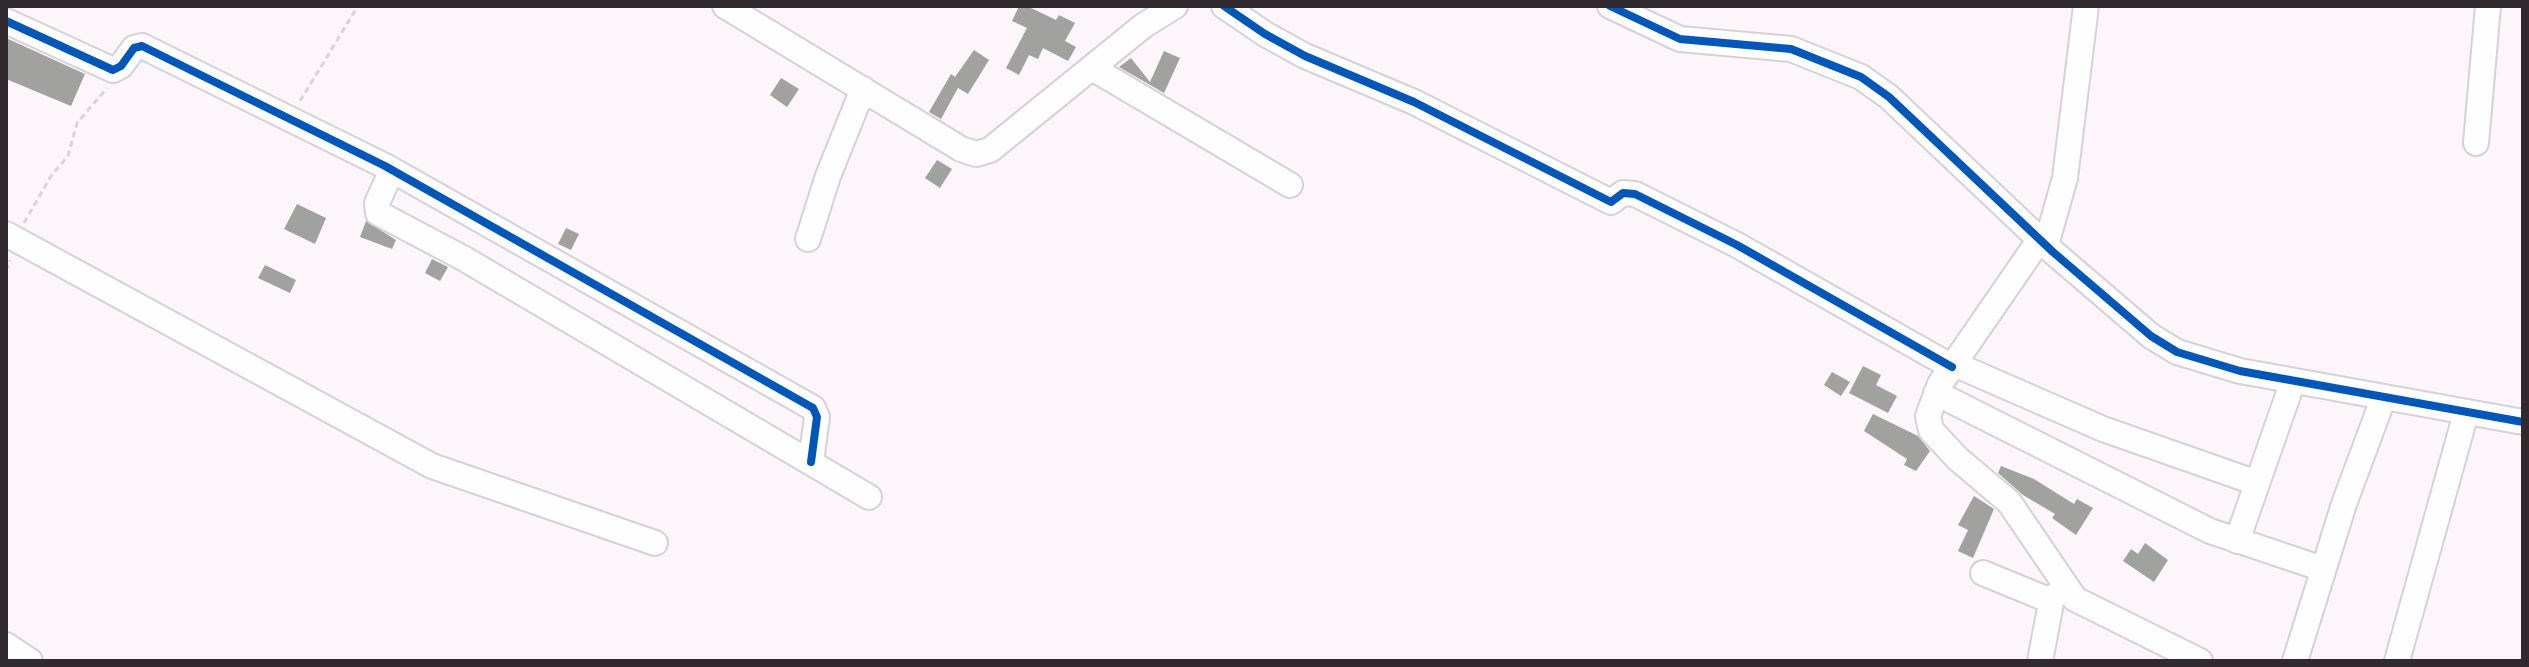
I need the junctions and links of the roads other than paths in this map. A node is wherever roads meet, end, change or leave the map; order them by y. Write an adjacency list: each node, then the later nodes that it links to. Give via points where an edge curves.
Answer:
1 (1175, 6): 8 (street)
2 (1224, 6): 18 (street, via 1305,56 1414,102 1611,202 1623,193 1635,194)
3 (1610, 6): 16 (street, via 1680,39 1791,49 1861,77)
4 (2086, 6): 16 (street, via 2065,178)
5 (2488, 6): 10 (street)
6 (733, 8): 9 (street)
7 (6, 21): 11 (street, via 116,70 142,46)
8 (1092, 68): 9 (street, via 990,150 976,154); 12 (street)
9 (863, 89): 15 (street)
10 (2476, 143)
11 (392, 170): 13 (street); 17 (street, via 377,203 378,213)
12 (1290, 185)
13 (483, 223): 17 (street); 24 (street, via 813,408 817,417)
14 (11, 237): 28 (street, via 432,466)
15 (808, 239)
16 (2043, 242): 18 (street); 19 (street, via 2151,336 2177,352)
17 (463, 258): 24 (street)
18 (1953, 366): 20 (street); 25 (street, via 2103,429)
19 (2293, 381): 21 (street); 25 (street)
20 (1936, 393): 27 (street); 31 (street, via 1928,416 1938,441 2009,502)
21 (2383, 399): 22 (street); 29 (street)
22 (2466, 413): 23 (street); 37 (street)
23 (2523, 422)
24 (811, 462): 26 (street)
25 (2257, 483): 27 (street)
26 (869, 497)
27 (2237, 541): 29 (street)
28 (655, 543)
29 (2323, 569): 36 (street)
30 (1983, 573): 31 (street, via 2015,588)
31 (2059, 593): 34 (street); 35 (street)
32 (6, 645): 33 (street)
33 (30, 661)
34 (2040, 661)
35 (2200, 661)
36 (2295, 661)
37 (2397, 661)

